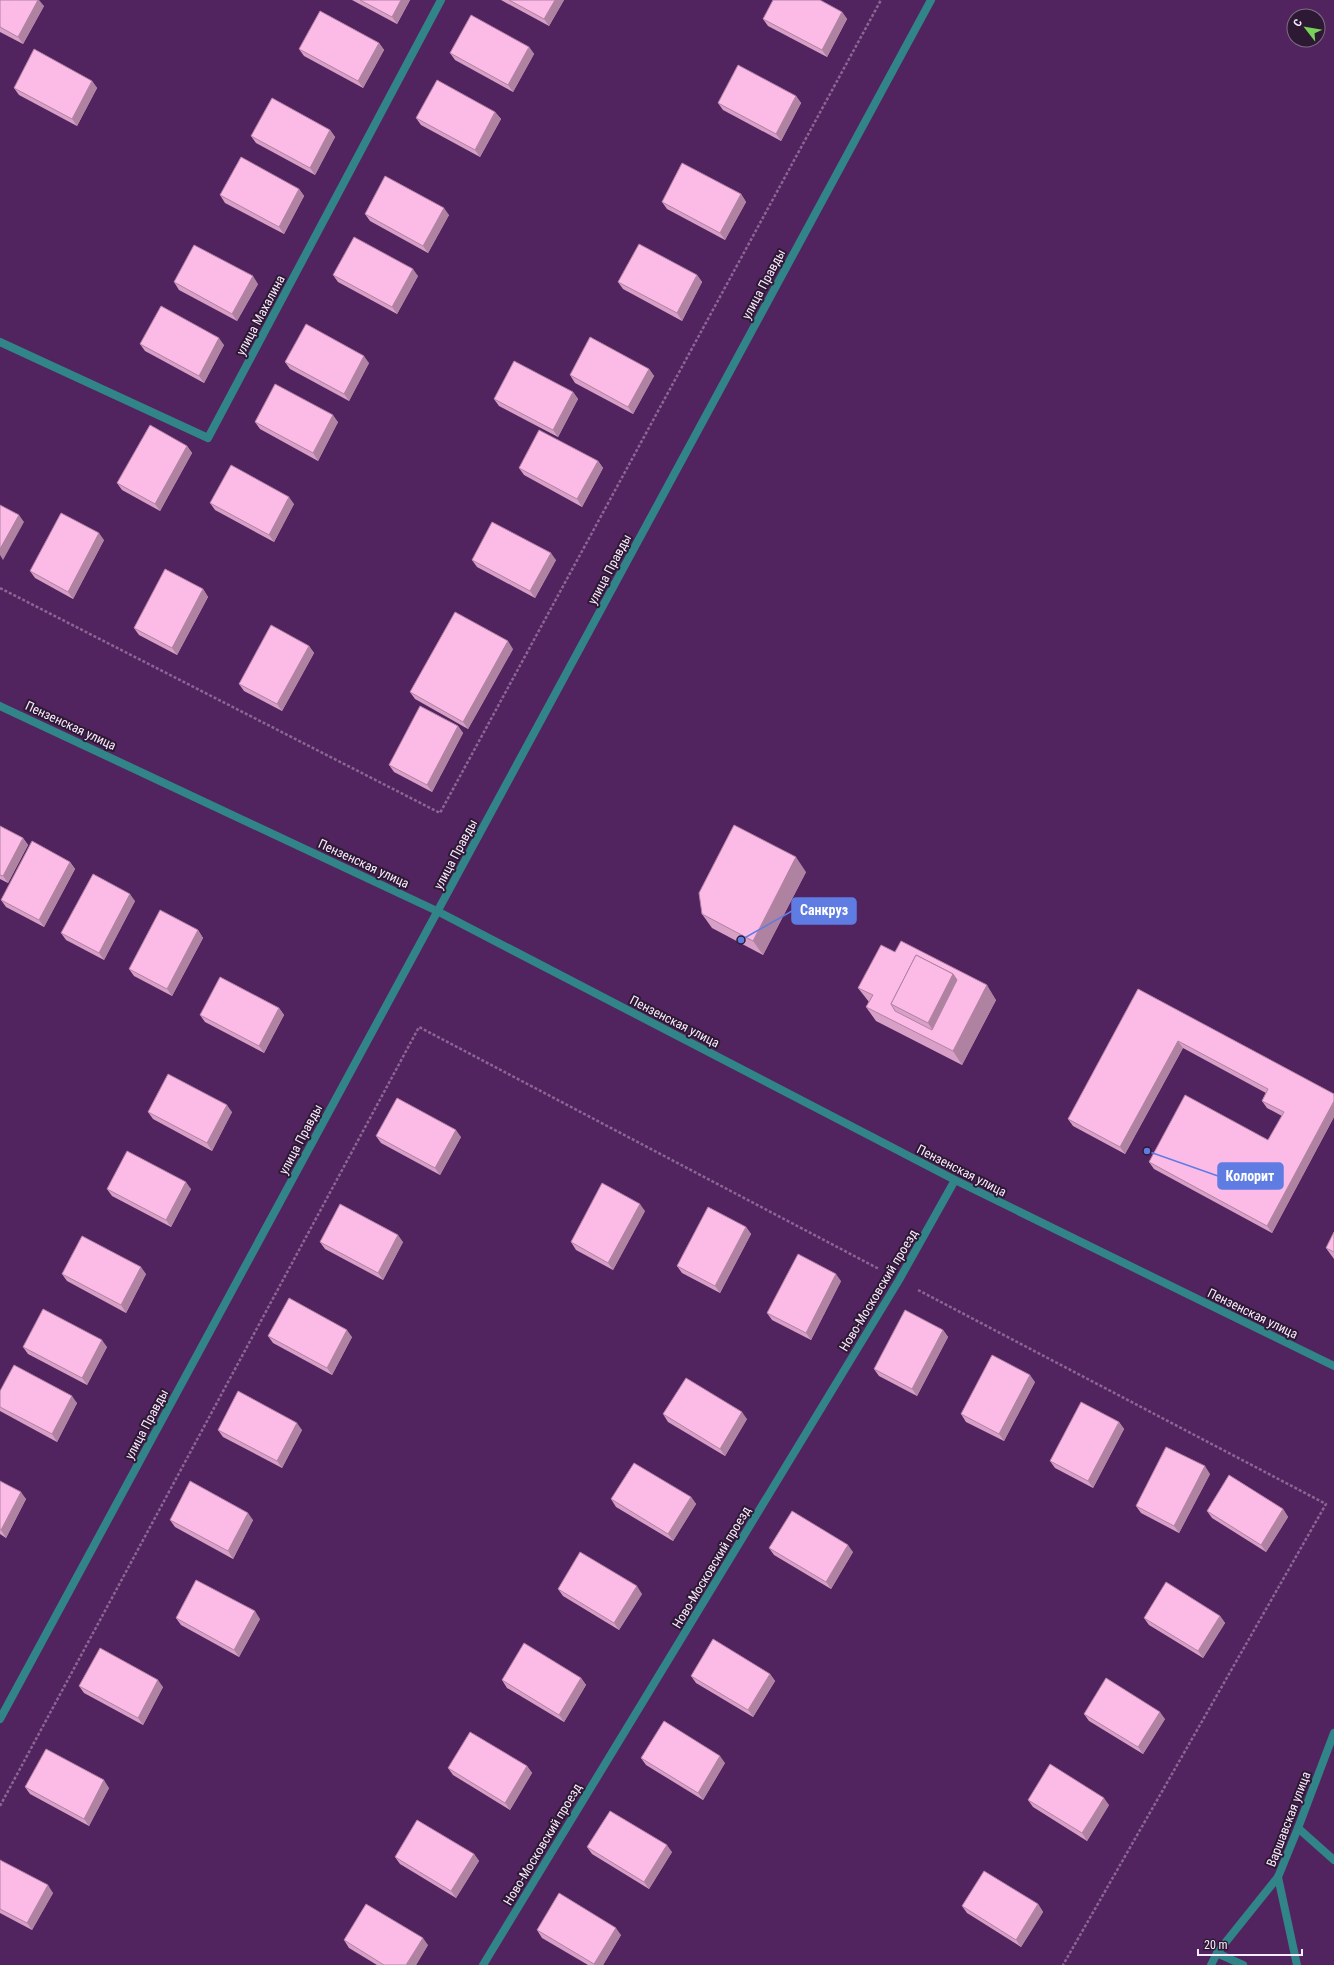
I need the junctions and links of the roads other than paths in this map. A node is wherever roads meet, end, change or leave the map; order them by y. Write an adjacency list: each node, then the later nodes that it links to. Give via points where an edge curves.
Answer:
1 (441, 0): 3 (street, улица Махалина, via 208,438)
2 (931, 0): 5 (street, улица Правды)
3 (0, 342)
4 (0, 706): 5 (street, Пензенская улица)
5 (437, 911): 6 (street, Пензенская улица); 8 (street, улица Правды)
6 (955, 1180): 7 (street, Пензенская улица); 14 (street, Ново-Московский проезд, via 899,1280)
7 (1334, 1366)
8 (0, 1719)
9 (1334, 1733): 10 (street, Варшавская улица)
10 (1298, 1828): 11 (street); 12 (street, Варшавская улица)
11 (1334, 1860)
12 (1278, 1877): 13 (street, Варшавская улица); 17 (street)
13 (1217, 1953): 15 (street, Варшавская улица); 16 (street)
14 (483, 1965)
15 (1211, 1965)
16 (1243, 1965)
17 (1297, 1965)

